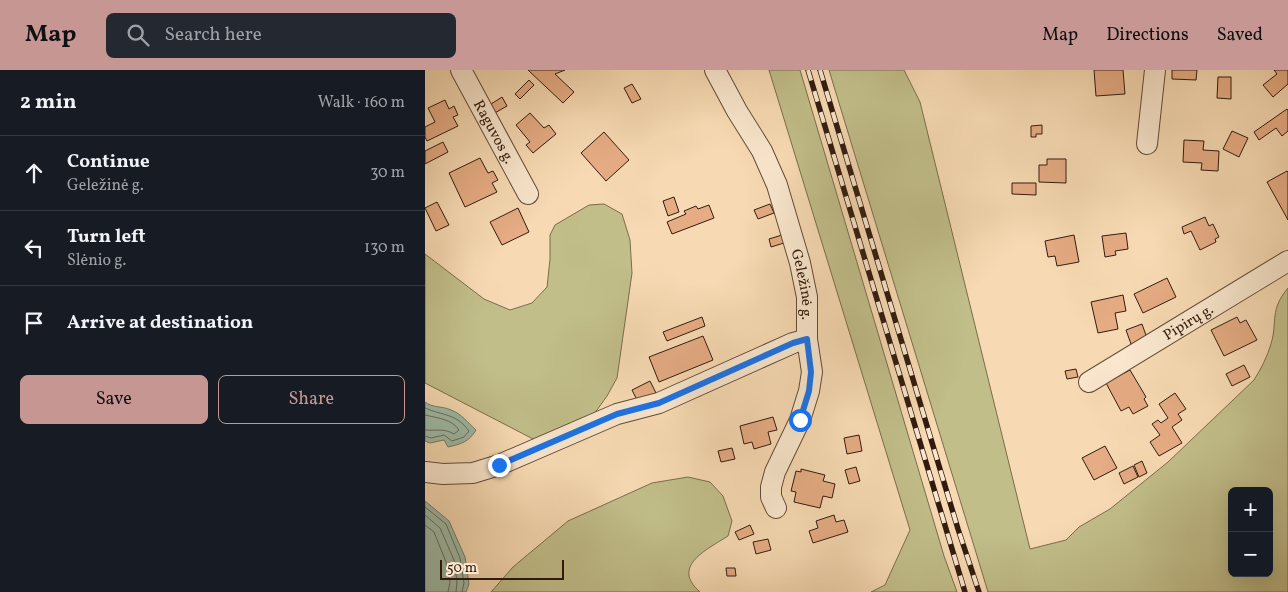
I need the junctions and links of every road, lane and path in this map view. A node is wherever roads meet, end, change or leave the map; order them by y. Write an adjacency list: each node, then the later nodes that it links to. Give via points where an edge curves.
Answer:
1 (461, 70): 5 (street, Raguvos g.)
2 (715, 70): 7 (street, Geležinė g., via 762,151 777,185 807,298)
3 (1155, 70): 4 (street)
4 (1147, 144)
5 (528, 194)
6 (1288, 262): 8 (street, Pipirų g.)
7 (807, 339): 9 (street, via 659,403 617,414 499,465 473,473); 10 (street, Geležinė g., via 811,372 809,391 800,420 775,472 771,497)
8 (1089, 382)
9 (425, 472)
10 (776, 508)

